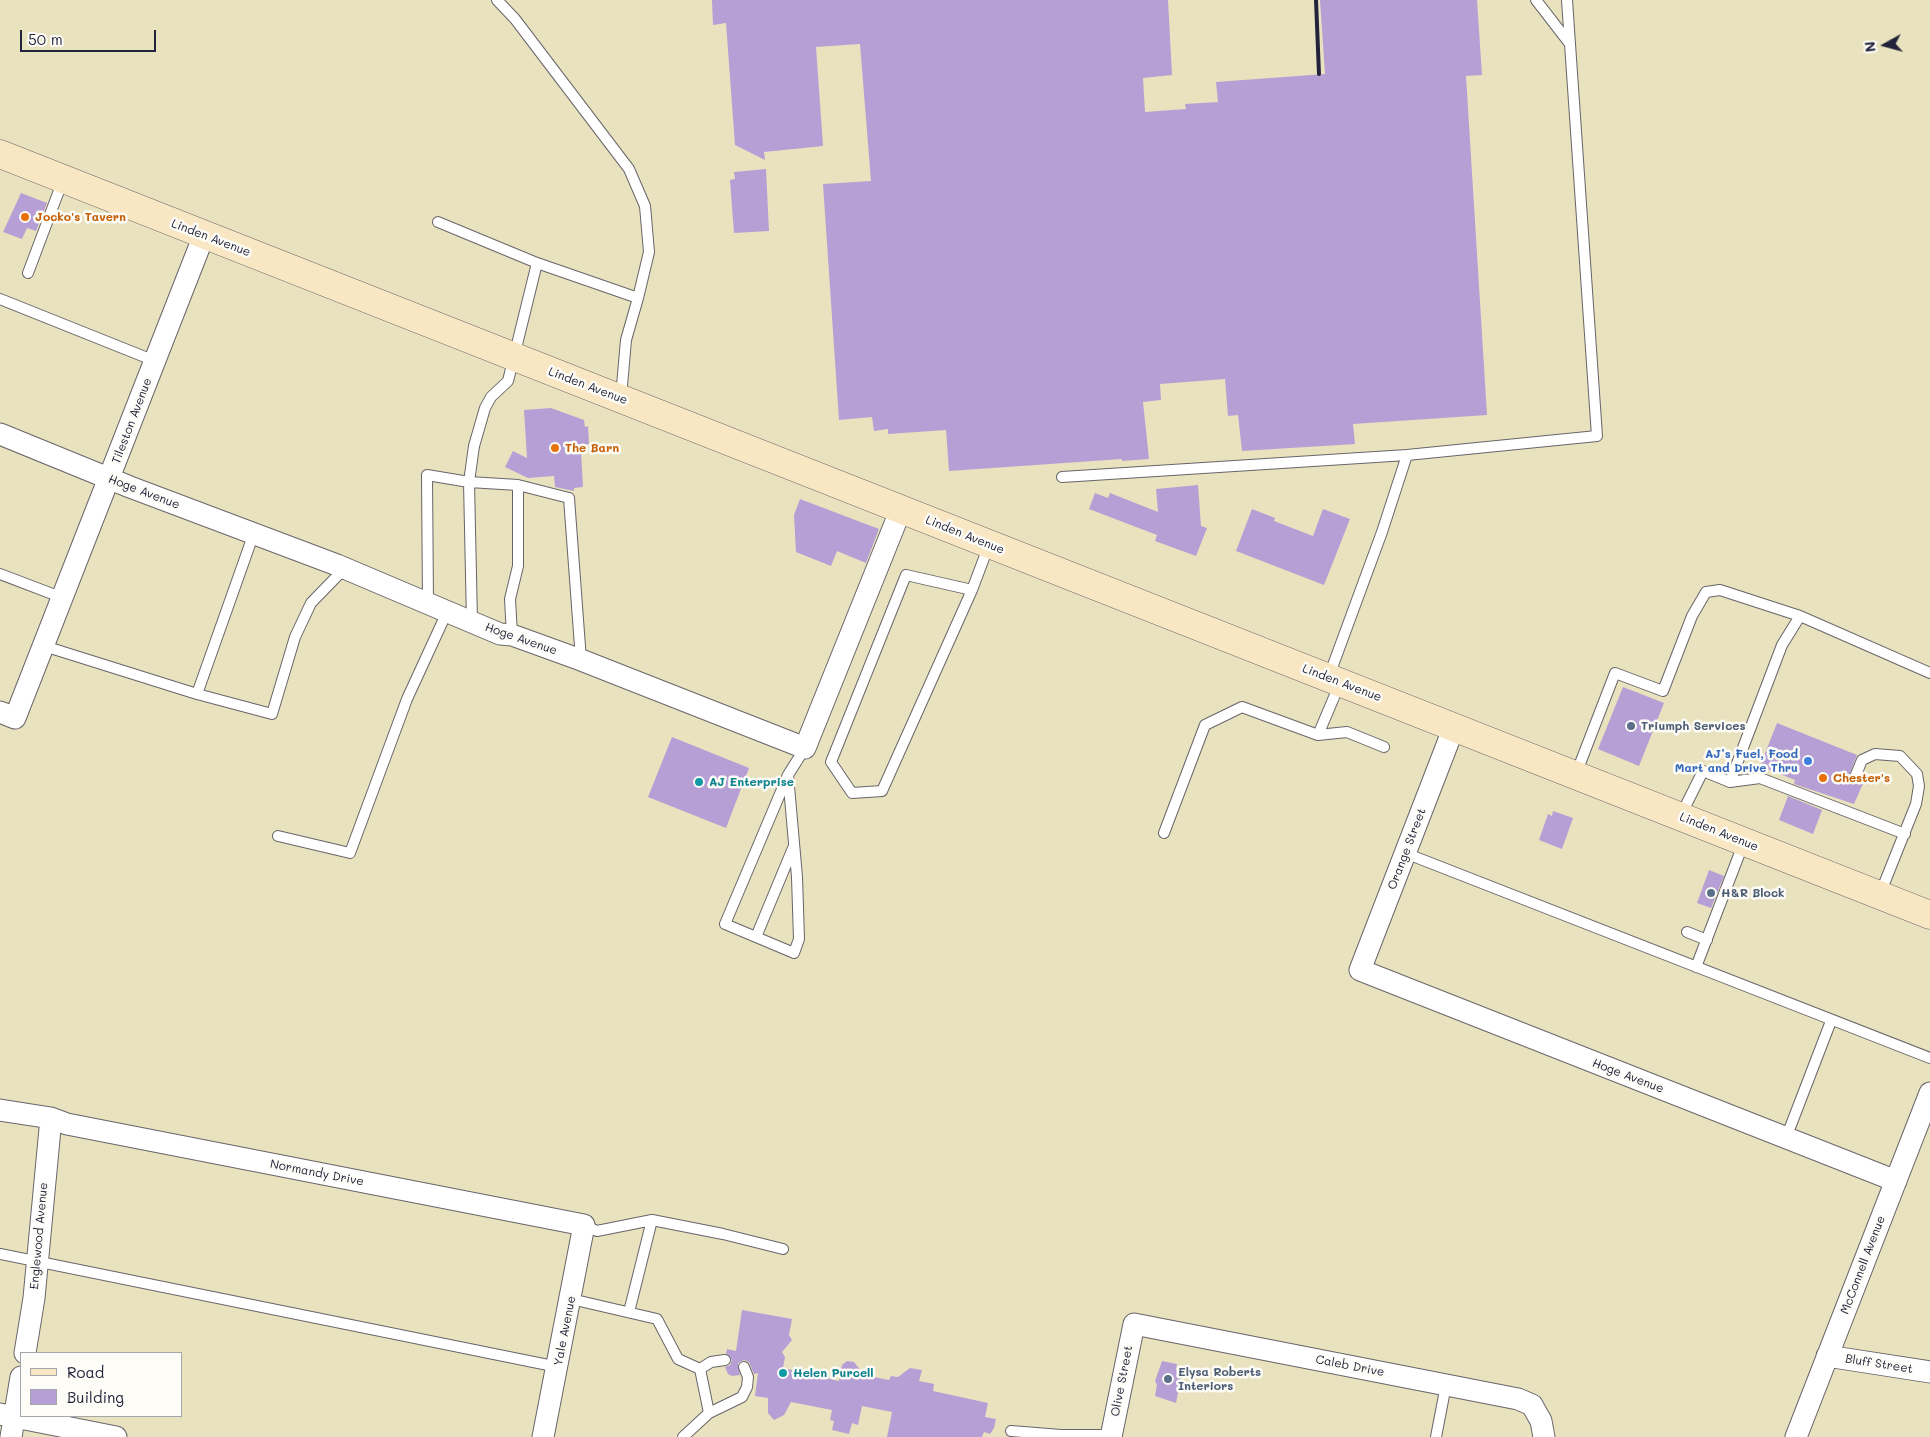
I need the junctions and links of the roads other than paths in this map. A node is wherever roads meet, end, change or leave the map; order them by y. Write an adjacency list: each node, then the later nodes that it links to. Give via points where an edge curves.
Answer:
1 (497, 0): 11 (lane, via 629,169 645,206 649,252)
2 (1536, 0): 4 (lane)
3 (1568, 0): 4 (lane)
4 (1570, 44): 17 (lane, via 1597,436)
5 (0, 154): 6 (street, Linden Avenue)
6 (64, 180): 8 (street, Linden Avenue); 10 (lane)
7 (438, 222): 9 (lane)
8 (204, 235): 13 (street, Linden Avenue); 14 (street, Tileston Avenue)
9 (537, 264): 11 (lane); 13 (lane)
10 (28, 273)
11 (638, 298): 15 (lane, via 626,340)
12 (0, 299): 14 (lane)
13 (513, 357): 15 (street, Linden Avenue); 20 (lane, via 508,381 491,397 485,408 474,446)
14 (155, 361): 19 (street, Tileston Avenue)
15 (621, 398): 22 (street, Linden Avenue)
16 (0, 434): 19 (street, Hoge Avenue)
17 (1407, 455): 18 (lane); 36 (lane)
18 (1062, 476)
19 (110, 479): 23 (street, Hoge Avenue); 28 (street, Tileston Avenue)
20 (469, 482): 21 (lane); 29 (lane, via 427,475); 31 (lane)
21 (518, 485): 32 (lane, via 518,566 510,599); 34 (lane, via 569,498)
22 (901, 509): 24 (street, Linden Avenue); 42 (street)
23 (254, 533): 25 (street, Hoge Avenue); 37 (lane)
24 (989, 544): 27 (lane); 36 (street, Linden Avenue)
25 (345, 568): 29 (street, Hoge Avenue); 37 (lane, via 311,603 295,637 272,714)
26 (0, 574): 28 (lane)
27 (972, 590): 27 (lane, via 882,791 852,793 831,762 906,575)
28 (63, 598): 33 (street, Tileston Avenue)
29 (437, 608): 31 (street, Hoge Avenue); 50 (lane, via 407,700 350,853)
30 (1800, 616): 35 (lane); 44 (lane, via 1720,590 1706,592 1692,616 1663,690 1615,673); 46 (lane, via 1782,646)
31 (472, 622): 32 (street, Hoge Avenue, via 500,634)
32 (512, 635): 34 (street, Hoge Avenue)
33 (44, 646): 37 (lane); 38 (street, Tileston Avenue)
34 (581, 660): 42 (street, Hoge Avenue)
35 (1930, 673)
36 (1334, 680): 39 (street, Linden Avenue); 40 (lane)
37 (197, 694)
38 (7, 715)
39 (1454, 727): 44 (street, Linden Avenue); 53 (street, Orange Street)
40 (1318, 734): 41 (lane, via 1347,732); 48 (lane, via 1242,707 1205,725)
41 (1384, 747)
42 (805, 748): 43 (lane)
43 (788, 775): 52 (lane); 57 (lane, via 725,924)
44 (1575, 775): 47 (street, Linden Avenue)
45 (1854, 777): 49 (lane, via 1862,760 1876,754 1900,756 1910,765 1919,786)
46 (1730, 782): 47 (lane, via 1703,771); 49 (lane, via 1760,778 1844,806)
47 (1680, 816): 51 (street, Linden Avenue)
48 (1164, 833)
49 (1905, 834): 54 (lane)
50 (278, 836)
51 (1744, 842): 54 (street, Linden Avenue); 58 (lane)
52 (793, 846): 57 (lane); 57 (lane, via 798,939 794,953)
53 (1405, 852): 59 (lane); 60 (street, Orange Street)
54 (1879, 895): 55 (street, Linden Avenue)
55 (1930, 915)
56 (1687, 932): 58 (lane)
57 (756, 937)
58 (1707, 940): 59 (lane)
59 (1696, 967): 61 (lane)
60 (1360, 970): 66 (street, Hoge Avenue)
61 (1831, 1021): 62 (lane); 66 (lane)
62 (1930, 1058)
63 (1930, 1093): 67 (street, McConnell Avenue)
64 (0, 1110): 65 (street, Normandy Drive)
65 (51, 1118): 69 (street, Normandy Drive, via 67,1124); 72 (street, Englewood Avenue)
66 (1786, 1138): 67 (street, Hoge Avenue)
67 (1896, 1181): 77 (street, McConnell Avenue)
68 (652, 1220): 69 (lane, via 597,1231); 70 (lane); 74 (lane)
69 (584, 1225): 73 (street, Yale Avenue)
70 (783, 1249)
71 (0, 1254): 72 (lane)
72 (37, 1261): 76 (street, Englewood Avenue); 79 (lane)
73 (571, 1299): 74 (lane); 79 (street, Yale Avenue)
74 (629, 1312): 81 (lane, via 657,1319 678,1359)
75 (1134, 1324): 84 (street, Caleb Drive); 88 (street, Olive Street)
76 (25, 1352)
77 (1827, 1356): 82 (street, Bluff Street); 94 (street, McConnell Avenue)
78 (725, 1360): 81 (lane, via 711,1362)
79 (558, 1366): 90 (street, Yale Avenue)
80 (744, 1367): 85 (lane, via 748,1377 742,1397)
81 (700, 1369): 85 (lane)
82 (1930, 1372)
83 (20, 1381): 86 (street)
84 (1446, 1385): 92 (lane); 93 (street, Caleb Drive, via 1532,1405 1541,1421)
85 (709, 1412): 91 (lane)
86 (9, 1423): 89 (street)
87 (1011, 1432): 88 (lane)
88 (1111, 1436)
89 (116, 1437)
90 (543, 1437)
91 (683, 1437)
92 (1436, 1437)
93 (1544, 1437)
94 (1796, 1437)

